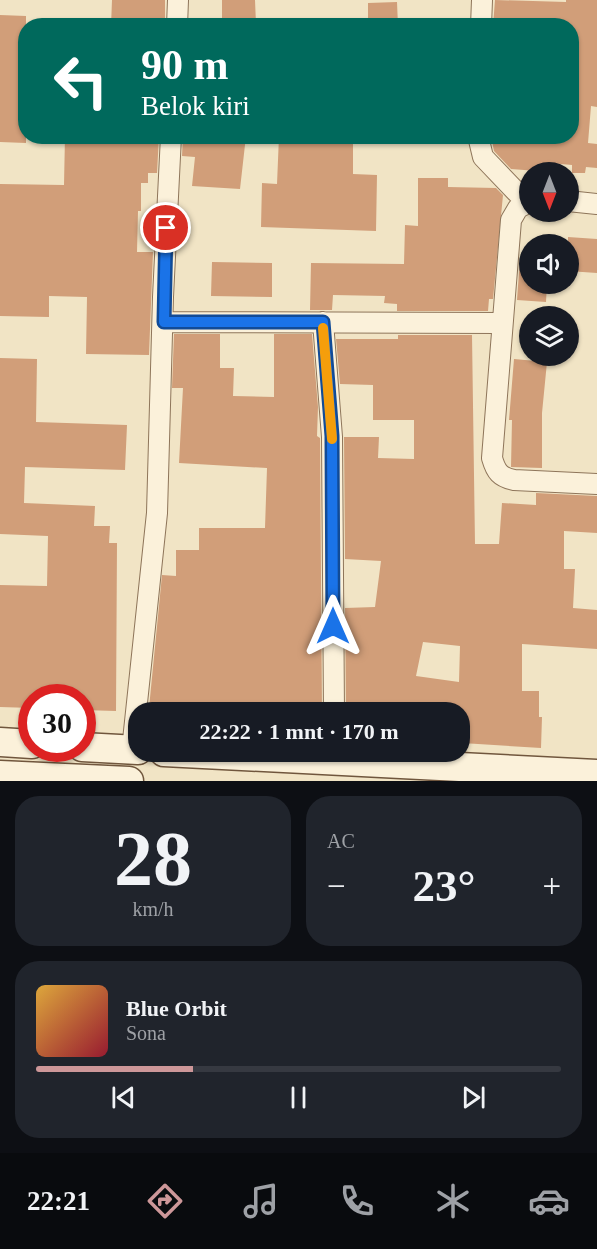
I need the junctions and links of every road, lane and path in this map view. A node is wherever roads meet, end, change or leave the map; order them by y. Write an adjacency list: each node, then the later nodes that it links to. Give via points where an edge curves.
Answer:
1 (178, 0): 3 (street)
2 (482, 0): 4 (street)
3 (177, 18)
4 (481, 18)
5 (171, 144): 11 (street)
6 (480, 144): 7 (street, via 483,157)
7 (519, 194)
8 (579, 202): 9 (street)
9 (597, 204)
10 (519, 208): 13 (street, via 511,220)
11 (164, 322): 12 (street); 15 (street, via 157,513)
12 (323, 322): 13 (street); 16 (street, via 332,436)
13 (501, 323): 14 (street, via 492,458 495,470 503,478 514,480)
14 (597, 484)
15 (139, 702)
16 (334, 702)
17 (0, 742): 18 (main road)
18 (18, 743)
19 (96, 748): 20 (main road)
20 (128, 750)
21 (422, 762): 22 (main road)
22 (597, 774)
23 (0, 775): 24 (main road)
24 (129, 781)

